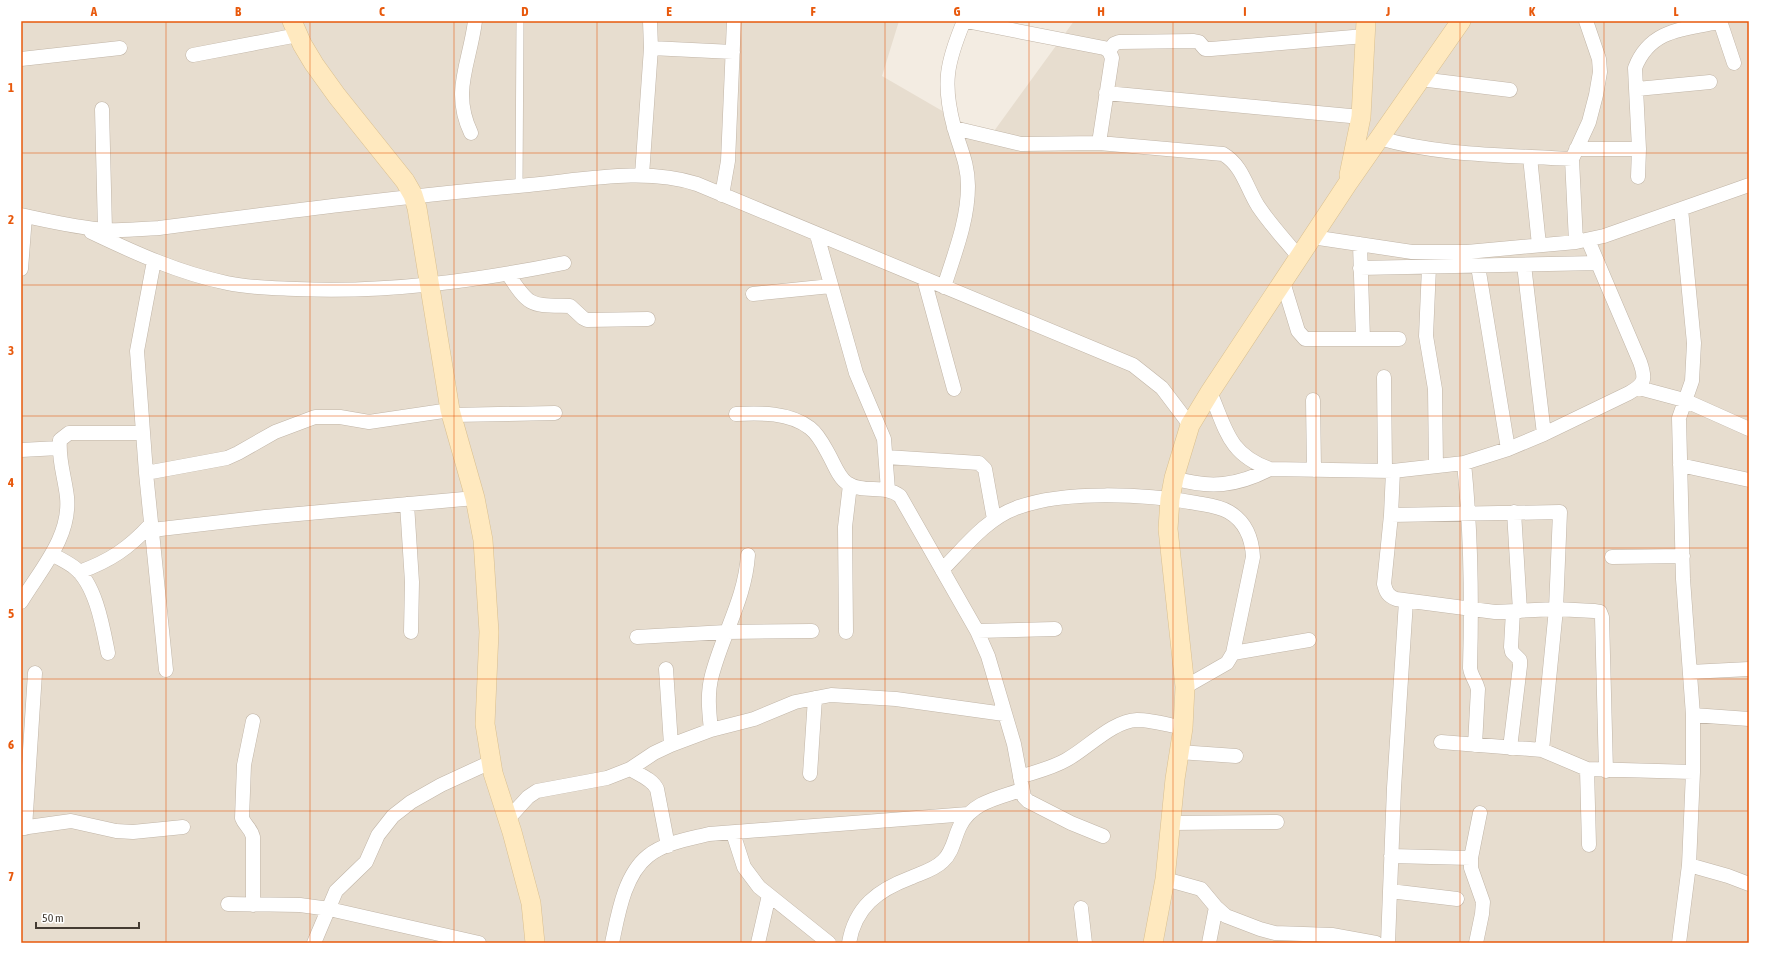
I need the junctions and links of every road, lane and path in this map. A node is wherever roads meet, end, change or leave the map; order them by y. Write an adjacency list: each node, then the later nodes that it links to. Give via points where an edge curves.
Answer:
1 (475, 21): 26 (street, via 461,89 464,119)
2 (520, 21): 35 (lane)
3 (650, 21): 12 (street)
4 (734, 21): 14 (street)
5 (965, 21): 13 (street); 25 (street, via 952,50 947,76 947,98)
6 (1461, 21): 18 (street)
7 (1586, 21): 30 (street, via 1599,59 1600,72 1589,122)
8 (1720, 21): 17 (street); 20 (street, via 1671,32 1646,47 1635,68)
9 (295, 28): 15 (street); 37 (street, via 314,64 405,181)
10 (1365, 28): 13 (street, via 1211,49 1205,49 1199,42 1194,41 1119,42); 24 (street)
11 (120, 48): 16 (street)
12 (651, 48): 14 (street); 32 (street)
13 (1109, 51): 22 (street, via 1112,58)
14 (733, 52): 38 (street, via 728,161)
15 (193, 55)
16 (21, 60)
17 (1734, 63)
18 (1420, 79): 21 (street); 27 (street)
19 (1710, 82): 20 (street)
20 (1636, 89): 29 (street)
21 (1510, 90)
22 (1106, 93): 24 (street); 28 (street)
23 (102, 109): 42 (street)
24 (1362, 117): 34 (street)
25 (954, 128): 28 (street, via 1021,144); 62 (street, via 965,157 967,208)
26 (471, 133)
27 (1379, 138): 31 (street, via 1426,149); 34 (street)
28 (1099, 143): 48 (street, via 1223,154 1242,171 1248,189 1259,207)
29 (1639, 149): 30 (street); 33 (street)
30 (1574, 154): 31 (street); 45 (street)
31 (1530, 157): 47 (street)
32 (642, 175): 35 (street); 38 (street, via 680,179)
33 (1638, 177)
34 (1348, 183): 44 (street)
35 (519, 186): 37 (street)
36 (1747, 190): 39 (street)
37 (413, 195): 42 (street, via 159,228); 60 (street)
38 (722, 195): 43 (street)
39 (1681, 209): 45 (street); 72 (street, via 1694,343 1692,382)
40 (23, 216): 41 (street); 56 (street)
41 (78, 226): 42 (street); 49 (street)
42 (105, 230)
43 (817, 234): 58 (street); 61 (street)
44 (1312, 237): 46 (street); 48 (street)
45 (1582, 241): 47 (street); 51 (street)
46 (1360, 244): 47 (street, via 1418,252 1467,252); 55 (street)
47 (1540, 245)
48 (1299, 257): 59 (street)
49 (154, 261): 60 (street, via 228,284 271,288 338,291); 78 (street, via 137,350)
50 (564, 263): 57 (street)
51 (1598, 263): 52 (street); 68 (street, via 1643,372 1643,382)
52 (1524, 264): 54 (street); 79 (street)
53 (1429, 266): 54 (street); 55 (street); 86 (street, via 1426,336 1435,389)
54 (1478, 266): 81 (street)
55 (1360, 268): 65 (street)
56 (21, 269)
57 (508, 274): 60 (street); 64 (street, via 521,294 538,306 570,306 587,320)
58 (924, 279): 62 (street); 69 (street)
59 (1283, 282): 65 (street, via 1298,331 1305,339); 70 (street)
60 (430, 286): 73 (street)
61 (831, 286): 63 (street); 83 (street, via 856,373 884,439)
62 (944, 287): 76 (street, via 1133,365 1162,388)
63 (753, 294)
64 (648, 318)
65 (1362, 339): 66 (street)
66 (1398, 339)
67 (1384, 377): 89 (street)
68 (1639, 388): 72 (street); 79 (street)
69 (954, 389)
70 (1210, 392): 76 (street); 87 (street, via 1232,443 1244,457)
71 (1313, 400): 88 (street)
72 (1684, 400): 77 (street); 85 (street, via 1679,418)
73 (451, 413): 74 (street); 90 (street, via 369,422 340,416 315,417 275,432 227,458); 95 (street)
74 (555, 413)
75 (736, 414): 93 (street, via 770,413 810,428 820,438 843,480)
76 (1190, 426): 91 (street)
77 (1749, 429)
78 (142, 433): 80 (street, via 69,433 60,440); 90 (street)
79 (1544, 434): 81 (street)
80 (59, 448): 82 (street); 103 (street, via 67,513 63,530)
81 (1508, 449): 84 (street)
82 (21, 450)
83 (886, 457): 94 (street); 101 (street, via 979,463 985,469)
84 (1464, 463): 86 (street); 99 (street)
85 (1680, 465): 92 (street); 105 (street)
86 (1436, 466): 89 (street)
87 (1270, 469): 88 (street); 91 (street, via 1255,477 1223,485 1206,485)
88 (1314, 470): 89 (street)
89 (1389, 471): 100 (street)
90 (146, 473): 102 (street)
91 (1174, 478): 96 (street)
92 (1749, 480)
93 (850, 485): 94 (street); 119 (street, via 845,527)
94 (888, 490): 107 (street, via 900,496)
95 (475, 498): 97 (street); 144 (street, via 483,540 486,577 489,632 485,724)
96 (1170, 499): 101 (street, via 1100,496 1048,499 1015,508); 123 (street, via 1215,506 1228,511 1247,530 1253,557); 129 (street, via 1168,529)
97 (407, 504): 102 (street); 117 (street, via 412,582)
98 (1514, 512): 99 (street); 111 (street, via 1560,512); 113 (street)
99 (1469, 513): 100 (street); 112 (street)
100 (1391, 515): 109 (street, via 1384,584 1386,592 1391,597)
101 (994, 519): 107 (street)
102 (151, 527): 108 (street, via 119,554 100,565); 126 (street)
103 (52, 554): 108 (street); 110 (street)
104 (748, 555): 118 (street, via 742,594)
105 (1683, 556): 106 (street); 127 (street)
106 (1612, 557)
107 (942, 570): 116 (street)
108 (79, 572): 122 (street, via 92,592)
109 (1406, 601): 112 (street); 162 (street)
110 (21, 602)
111 (1556, 609): 113 (street); 142 (street); 147 (street, via 1600,612 1602,617)
112 (1472, 610): 113 (street); 139 (street, via 1470,668 1478,689)
113 (1516, 611): 140 (street, via 1511,647 1512,652 1520,660 1520,666)
114 (1055, 629): 116 (street)
115 (812, 631): 118 (street)
116 (977, 631): 131 (street, via 988,656)
117 (411, 632)
118 (726, 632): 120 (street); 136 (street, via 712,676 708,699)
119 (846, 632)
120 (637, 637)
121 (1309, 640): 123 (street)
122 (108, 653)
123 (1233, 653): 129 (street, via 1227,663)
124 (666, 669): 138 (street)
125 (1749, 669): 127 (street)
126 (166, 670)
127 (1690, 672): 132 (street)
128 (35, 673): 157 (street)
129 (1185, 687): 135 (street)
130 (815, 698): 131 (street, via 831,695 896,699); 136 (street, via 795,702 754,718); 149 (street)
131 (1004, 714): 150 (street, via 1014,744)
132 (1693, 715): 133 (street); 148 (street)
133 (1749, 718)
134 (252, 721): 171 (street, via 244,765 242,818 253,837)
135 (1183, 728): 141 (street); 150 (street, via 1138,720 1126,722 1108,730 1081,752)
136 (711, 730): 138 (street)
137 (1441, 742): 139 (street)
138 (671, 744): 145 (street)
139 (1475, 745): 140 (street)
140 (1510, 748): 142 (street)
141 (1179, 752): 143 (street); 155 (street)
142 (1547, 752): 146 (street)
143 (1236, 756)
144 (491, 762): 153 (street); 174 (street, via 441,784 393,816 378,835 366,862 336,891)
145 (630, 769): 153 (street, via 607,778 537,791); 161 (street, via 655,784)
146 (1587, 769): 147 (street); 160 (street)
147 (1606, 771): 148 (street)
148 (1693, 772): 164 (street)
149 (810, 774)
150 (1021, 783): 152 (street, via 978,805); 159 (street, via 1024,797 1028,801)
151 (1480, 813): 163 (street)
152 (968, 814): 158 (street); 183 (street, via 960,826 952,850 944,861 877,894 863,908 852,930)
153 (508, 819): 179 (street, via 531,903)
154 (1277, 822): 155 (street)
155 (1171, 823): 165 (street)
156 (183, 827): 157 (street, via 134,832 116,831 71,821)
157 (23, 828)
158 (733, 833): 161 (street, via 709,834 674,842); 168 (street, via 744,867 759,887)
159 (1103, 836)
160 (1589, 845)
161 (668, 846): 180 (street, via 648,856 636,870 623,896)
162 (1391, 856): 163 (street); 167 (street)
163 (1471, 858): 189 (street, via 1471,868 1482,902)
164 (1689, 865): 166 (street); 190 (street)
165 (1165, 879): 172 (street, via 1200,889); 185 (street)
166 (1749, 884)
167 (1390, 891): 169 (street); 188 (street)
168 (769, 895): 181 (street); 182 (street)
169 (1457, 899)
170 (228, 904): 171 (street)
171 (253, 905): 174 (street, via 300,905)
172 (1216, 907): 175 (street, via 1226,916); 186 (street)
173 (1081, 908): 184 (street)
174 (329, 909): 177 (street); 178 (street)
175 (1292, 939): 176 (street, via 1332,936)
176 (1356, 941): 187 (street)
177 (314, 943)
178 (478, 943)
179 (535, 943)
180 (612, 943)
181 (758, 943)
182 (830, 943)
183 (849, 943)
184 (1085, 943)
185 (1153, 943)
186 (1209, 943)
187 (1376, 943)
188 (1388, 943)
189 (1476, 943)
190 (1679, 943)

